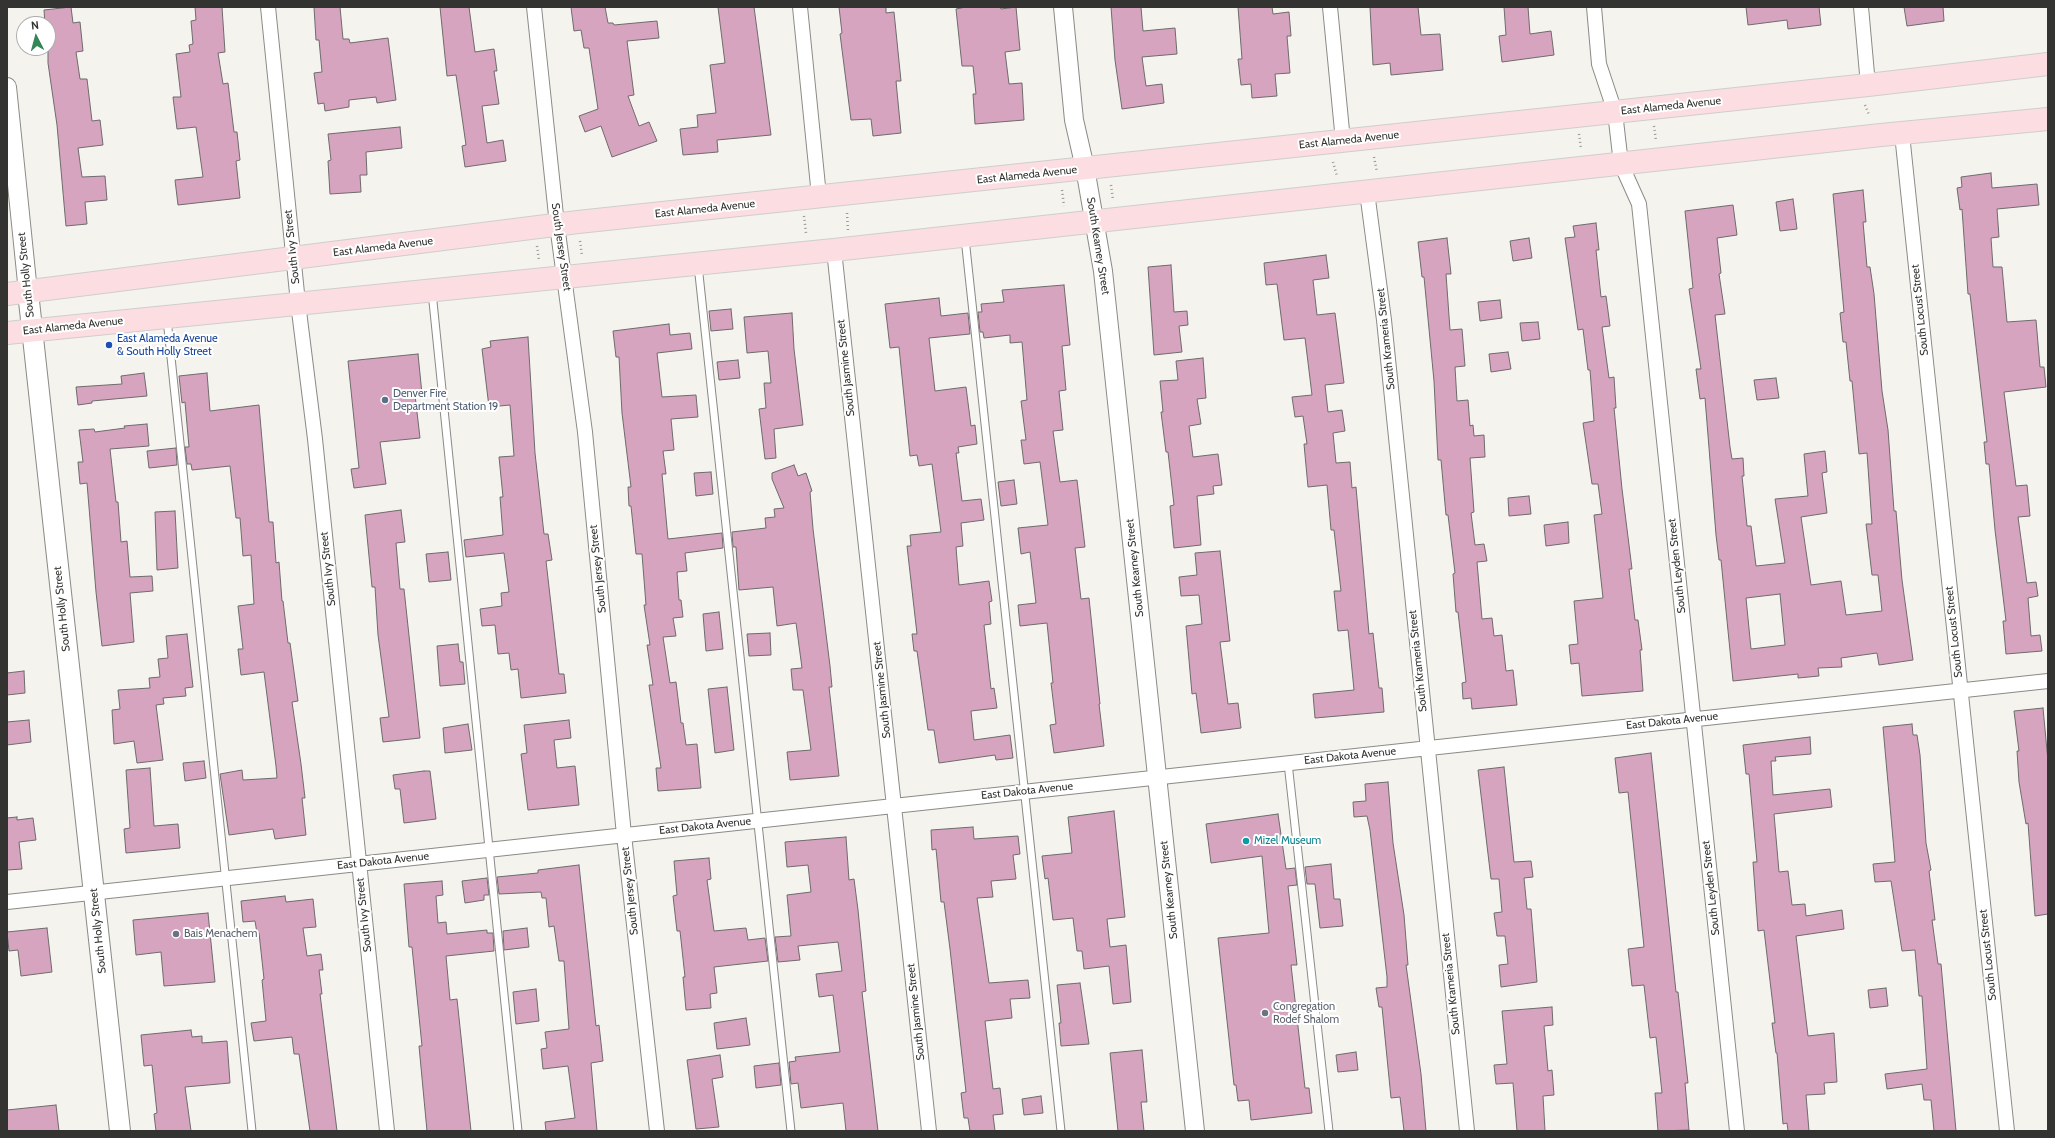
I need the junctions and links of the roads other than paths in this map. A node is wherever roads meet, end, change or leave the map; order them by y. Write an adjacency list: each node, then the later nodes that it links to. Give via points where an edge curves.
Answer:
1 (268, 7): 23 (street, South Ivy Street)
2 (534, 7): 20 (street, South Jersey Street)
3 (800, 7): 18 (street)
4 (1063, 7): 16 (street, South Kearney Street, via 1074,120)
5 (1330, 7): 14 (street)
6 (1594, 7): 11 (street, South Leyden Street, via 1599,64)
7 (1861, 7): 9 (street)
8 (2048, 64): 9 (main road, East Alameda Avenue)
9 (1868, 85): 11 (main road, East Alameda Avenue)
10 (7, 88): 27 (street, South Holly Street)
11 (1615, 112): 14 (main road, East Alameda Avenue); 15 (street, South Leyden Street)
12 (2048, 119): 13 (main road, East Alameda Avenue)
13 (1902, 134): 15 (main road, East Alameda Avenue); 33 (street, South Locust Street)
14 (1344, 141): 16 (main road, East Alameda Avenue)
15 (1622, 164): 17 (main road, East Alameda Avenue); 34 (street, South Leyden Street, via 1639,204)
16 (1085, 168): 18 (main road, East Alameda Avenue); 19 (street, South Kearney Street)
17 (1373, 184): 19 (main road, East Alameda Avenue); 35 (street, South Krameria Street, via 1384,320)
18 (811, 203): 20 (main road, East Alameda Avenue)
19 (1094, 221): 21 (main road, East Alameda Avenue); 37 (street, South Kearney Street, via 1103,271)
20 (557, 225): 23 (main road, East Alameda Avenue); 25 (street, South Jersey Street)
21 (965, 236): 22 (main road, East Alameda Avenue); 38 (lane)
22 (834, 250): 24 (main road, East Alameda Avenue); 39 (street, South Jasmine Street)
23 (293, 259): 27 (main road, East Alameda Avenue); 28 (street, South Ivy Street)
24 (698, 263): 25 (main road, East Alameda Avenue); 40 (lane)
25 (565, 276): 26 (main road, East Alameda Avenue); 41 (street, South Jersey Street, via 585,432)
26 (431, 290): 28 (main road, East Alameda Avenue); 42 (lane)
27 (17, 293): 30 (main road, South Holly Street)
28 (298, 303): 29 (main road, East Alameda Avenue); 43 (street, South Ivy Street, via 315,439)
29 (167, 317): 30 (main road, East Alameda Avenue); 44 (lane)
30 (32, 330): 31 (main road, East Alameda Avenue); 45 (main road, South Holly Street)
31 (7, 333)
32 (2048, 681): 33 (street, East Dakota Avenue)
33 (1960, 690): 34 (street, East Dakota Avenue); 59 (street, South Locust Street)
34 (1693, 718): 35 (street, East Dakota Avenue); 58 (street, South Leyden Street)
35 (1427, 748): 36 (street, East Dakota Avenue); 57 (street, South Krameria Street)
36 (1288, 763): 37 (street, East Dakota Avenue); 56 (lane)
37 (1157, 776): 38 (street, East Dakota Avenue); 55 (street, South Kearney Street)
38 (1024, 792): 39 (street, East Dakota Avenue); 54 (lane)
39 (895, 806): 40 (street, East Dakota Avenue); 53 (street, South Jasmine Street)
40 (757, 821): 41 (street, East Dakota Avenue); 52 (lane)
41 (624, 835): 42 (street, East Dakota Avenue); 51 (street, South Jersey Street)
42 (490, 850): 43 (street, East Dakota Avenue); 50 (lane)
43 (359, 864): 44 (street, East Dakota Avenue); 49 (street, South Ivy Street)
44 (225, 878): 45 (street, East Dakota Avenue); 48 (lane)
45 (94, 893): 46 (street, East Dakota Avenue); 47 (main road, South Holly Street)
46 (7, 902)
47 (120, 1131)
48 (252, 1131)
49 (387, 1131)
50 (518, 1131)
51 (657, 1131)
52 (791, 1131)
53 (929, 1131)
54 (1061, 1131)
55 (1195, 1131)
56 (1329, 1131)
57 (1467, 1131)
58 (1737, 1131)
59 (2007, 1131)

